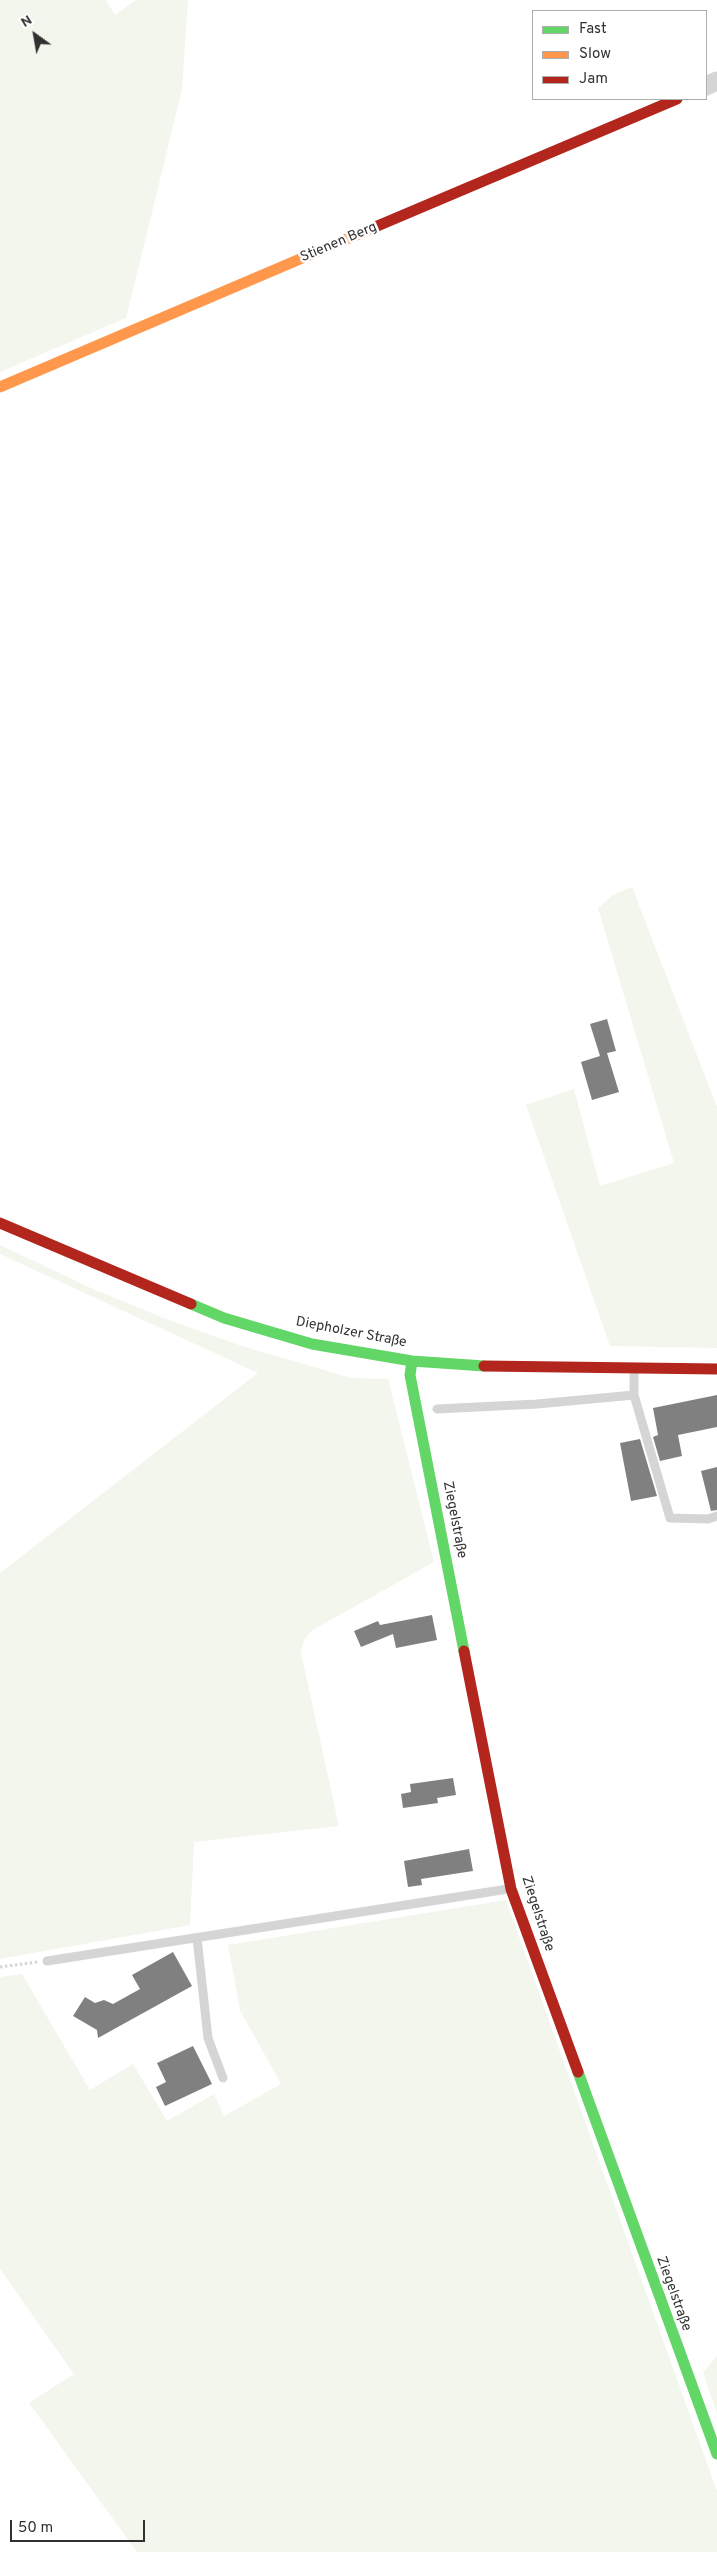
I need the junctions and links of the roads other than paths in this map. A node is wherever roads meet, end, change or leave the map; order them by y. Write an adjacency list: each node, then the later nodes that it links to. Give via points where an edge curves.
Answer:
1 (675, 100): 2 (street, Stienen Berg)
2 (0, 387)
3 (0, 1223): 4 (street, Diepholzer Straße, via 224,1318 312,1344)
4 (412, 1361): 5 (street, Diepholzer Straße, via 518,1368); 10 (street, Ziegelstraße, via 410,1375)
5 (634, 1368): 6 (street, Diepholzer Straße); 7 (lane)
6 (717, 1369)
7 (634, 1395): 8 (lane); 9 (lane, via 670,1518 708,1519)
8 (437, 1409)
9 (717, 1516)
10 (511, 1889): 11 (lane); 14 (street, Ziegelstraße)
11 (197, 1938): 12 (lane); 13 (lane, via 208,2038)
12 (47, 1961)
13 (223, 2078)
14 (717, 2454)

